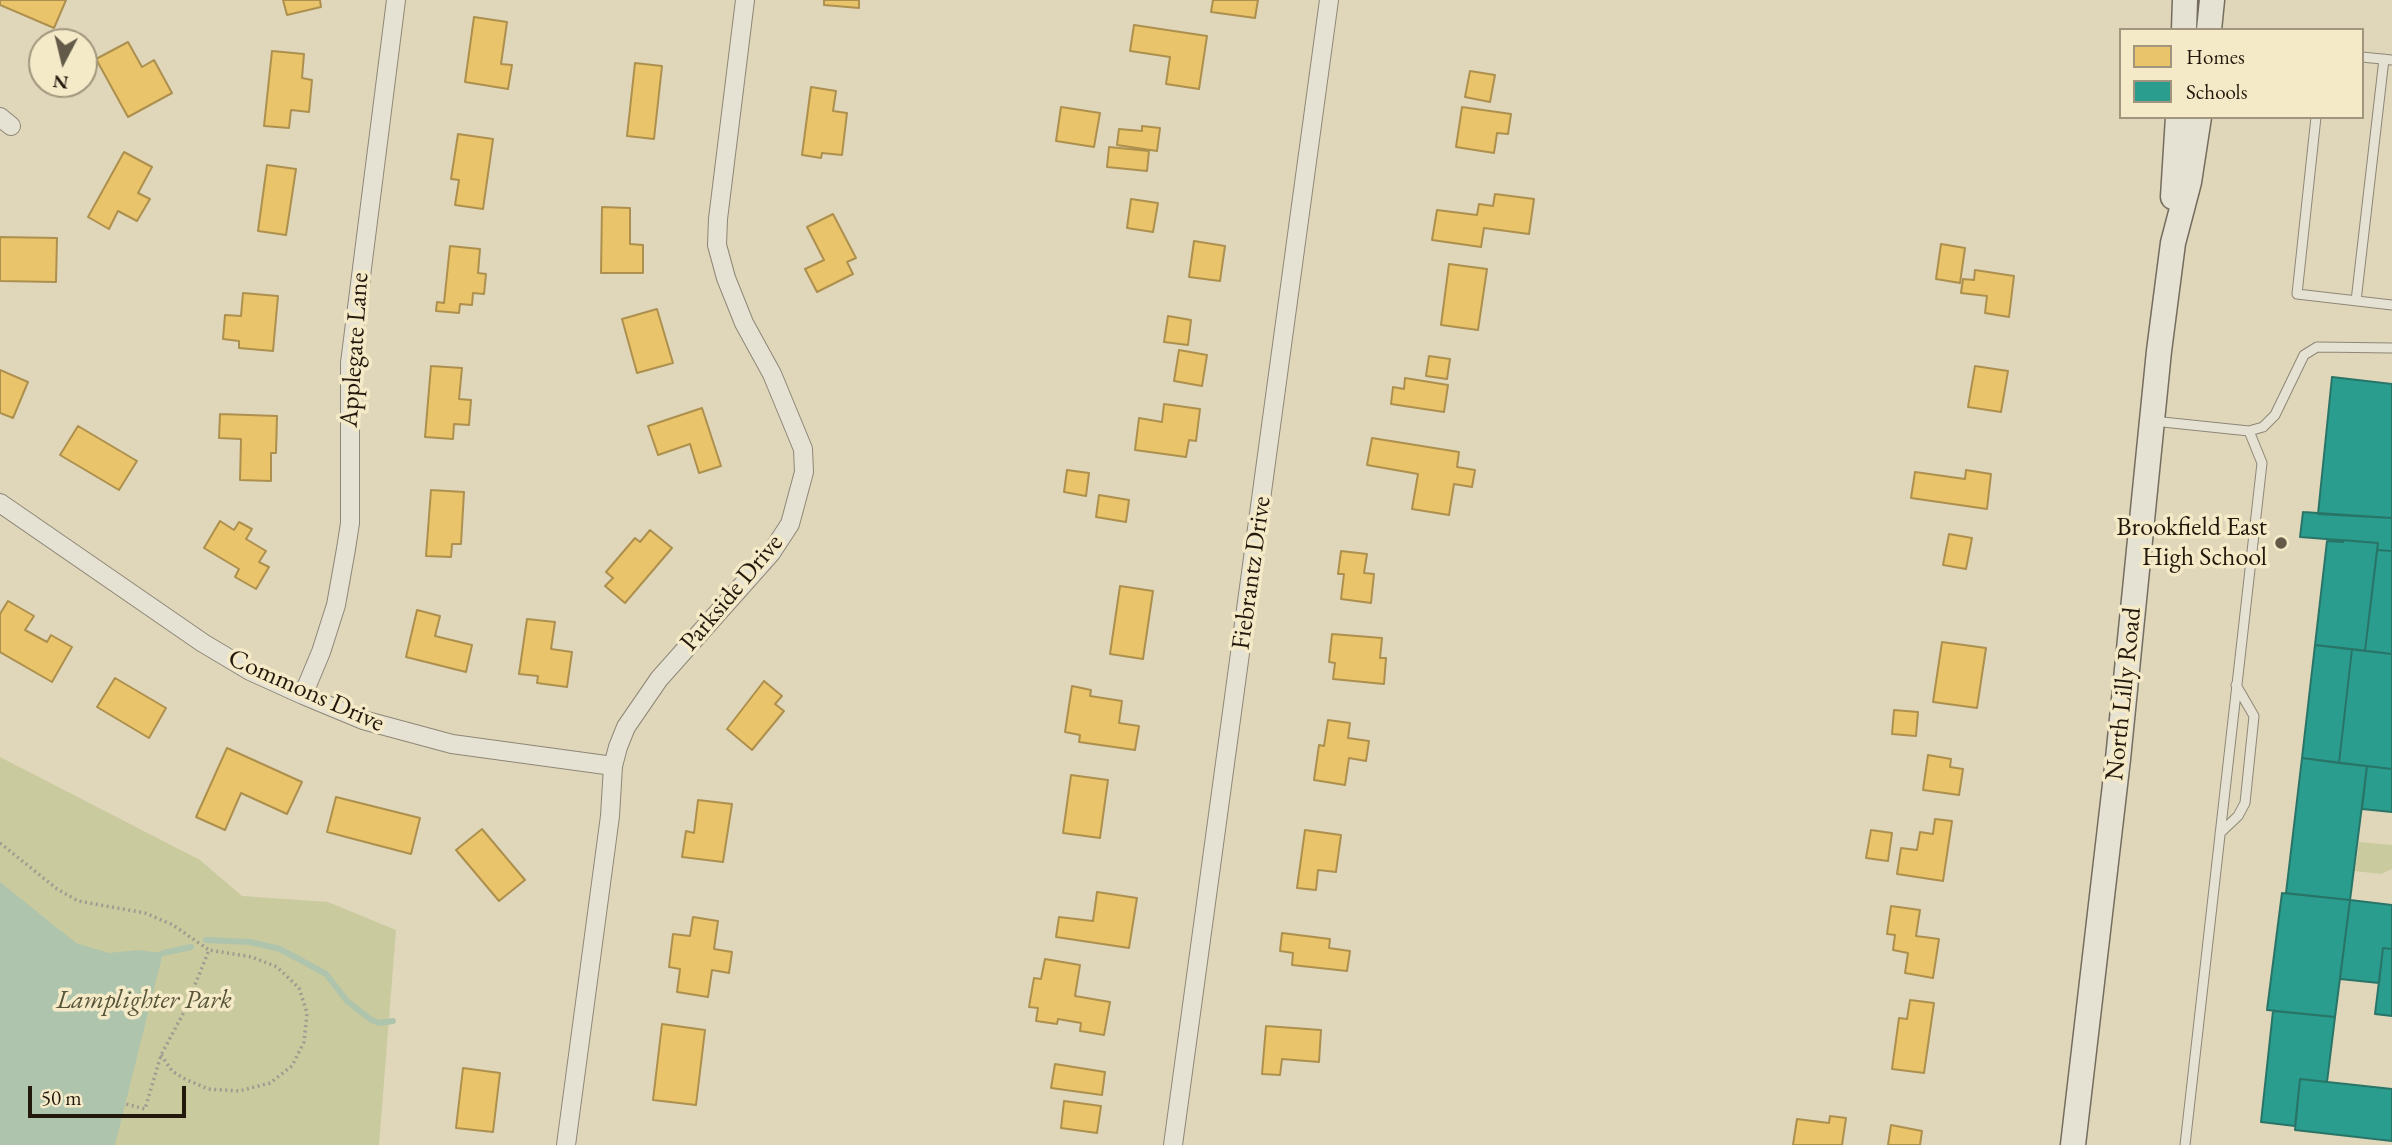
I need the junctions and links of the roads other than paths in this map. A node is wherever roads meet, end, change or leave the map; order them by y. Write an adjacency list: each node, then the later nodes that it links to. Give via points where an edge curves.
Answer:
1 (396, 0): 21 (street, Applegate Lane, via 350,363 348,536 336,605)
2 (745, 0): 22 (street, Parkside Drive, via 717,245 744,323 772,374 803,449 804,472 790,524 771,553 659,679 626,727)
3 (1329, 0): 25 (street, Fiebrantz Drive)
4 (2185, 0): 6 (street)
5 (2212, 0): 7 (street)
6 (2184, 28)
7 (2209, 28)
8 (2364, 57): 9 (lane)
9 (2388, 60): 14 (lane)
10 (2178, 119): 13 (street, North Lilly Road)
11 (2199, 119): 13 (street, North Lilly Road)
12 (2316, 119): 14 (lane, via 2297,294)
13 (2173, 243): 17 (street, North Lilly Road)
14 (2356, 301): 15 (lane)
15 (2392, 305)
16 (2392, 348): 18 (lane, via 2317,347 2304,355 2294,370 2275,415 2263,427)
17 (2152, 421): 18 (lane); 26 (street, North Lilly Road)
18 (2249, 431): 20 (lane, via 2262,463)
19 (0, 503): 21 (street, Commons Drive, via 202,643)
20 (2236, 685): 23 (lane); 23 (lane, via 2254,716 2245,803)
21 (303, 695): 22 (street, Commons Drive, via 363,720 429,738)
22 (613, 766): 24 (street, Parkside Drive)
23 (2220, 833): 27 (lane)
24 (566, 1145)
25 (1173, 1145)
26 (2073, 1145)
27 (2185, 1145)

